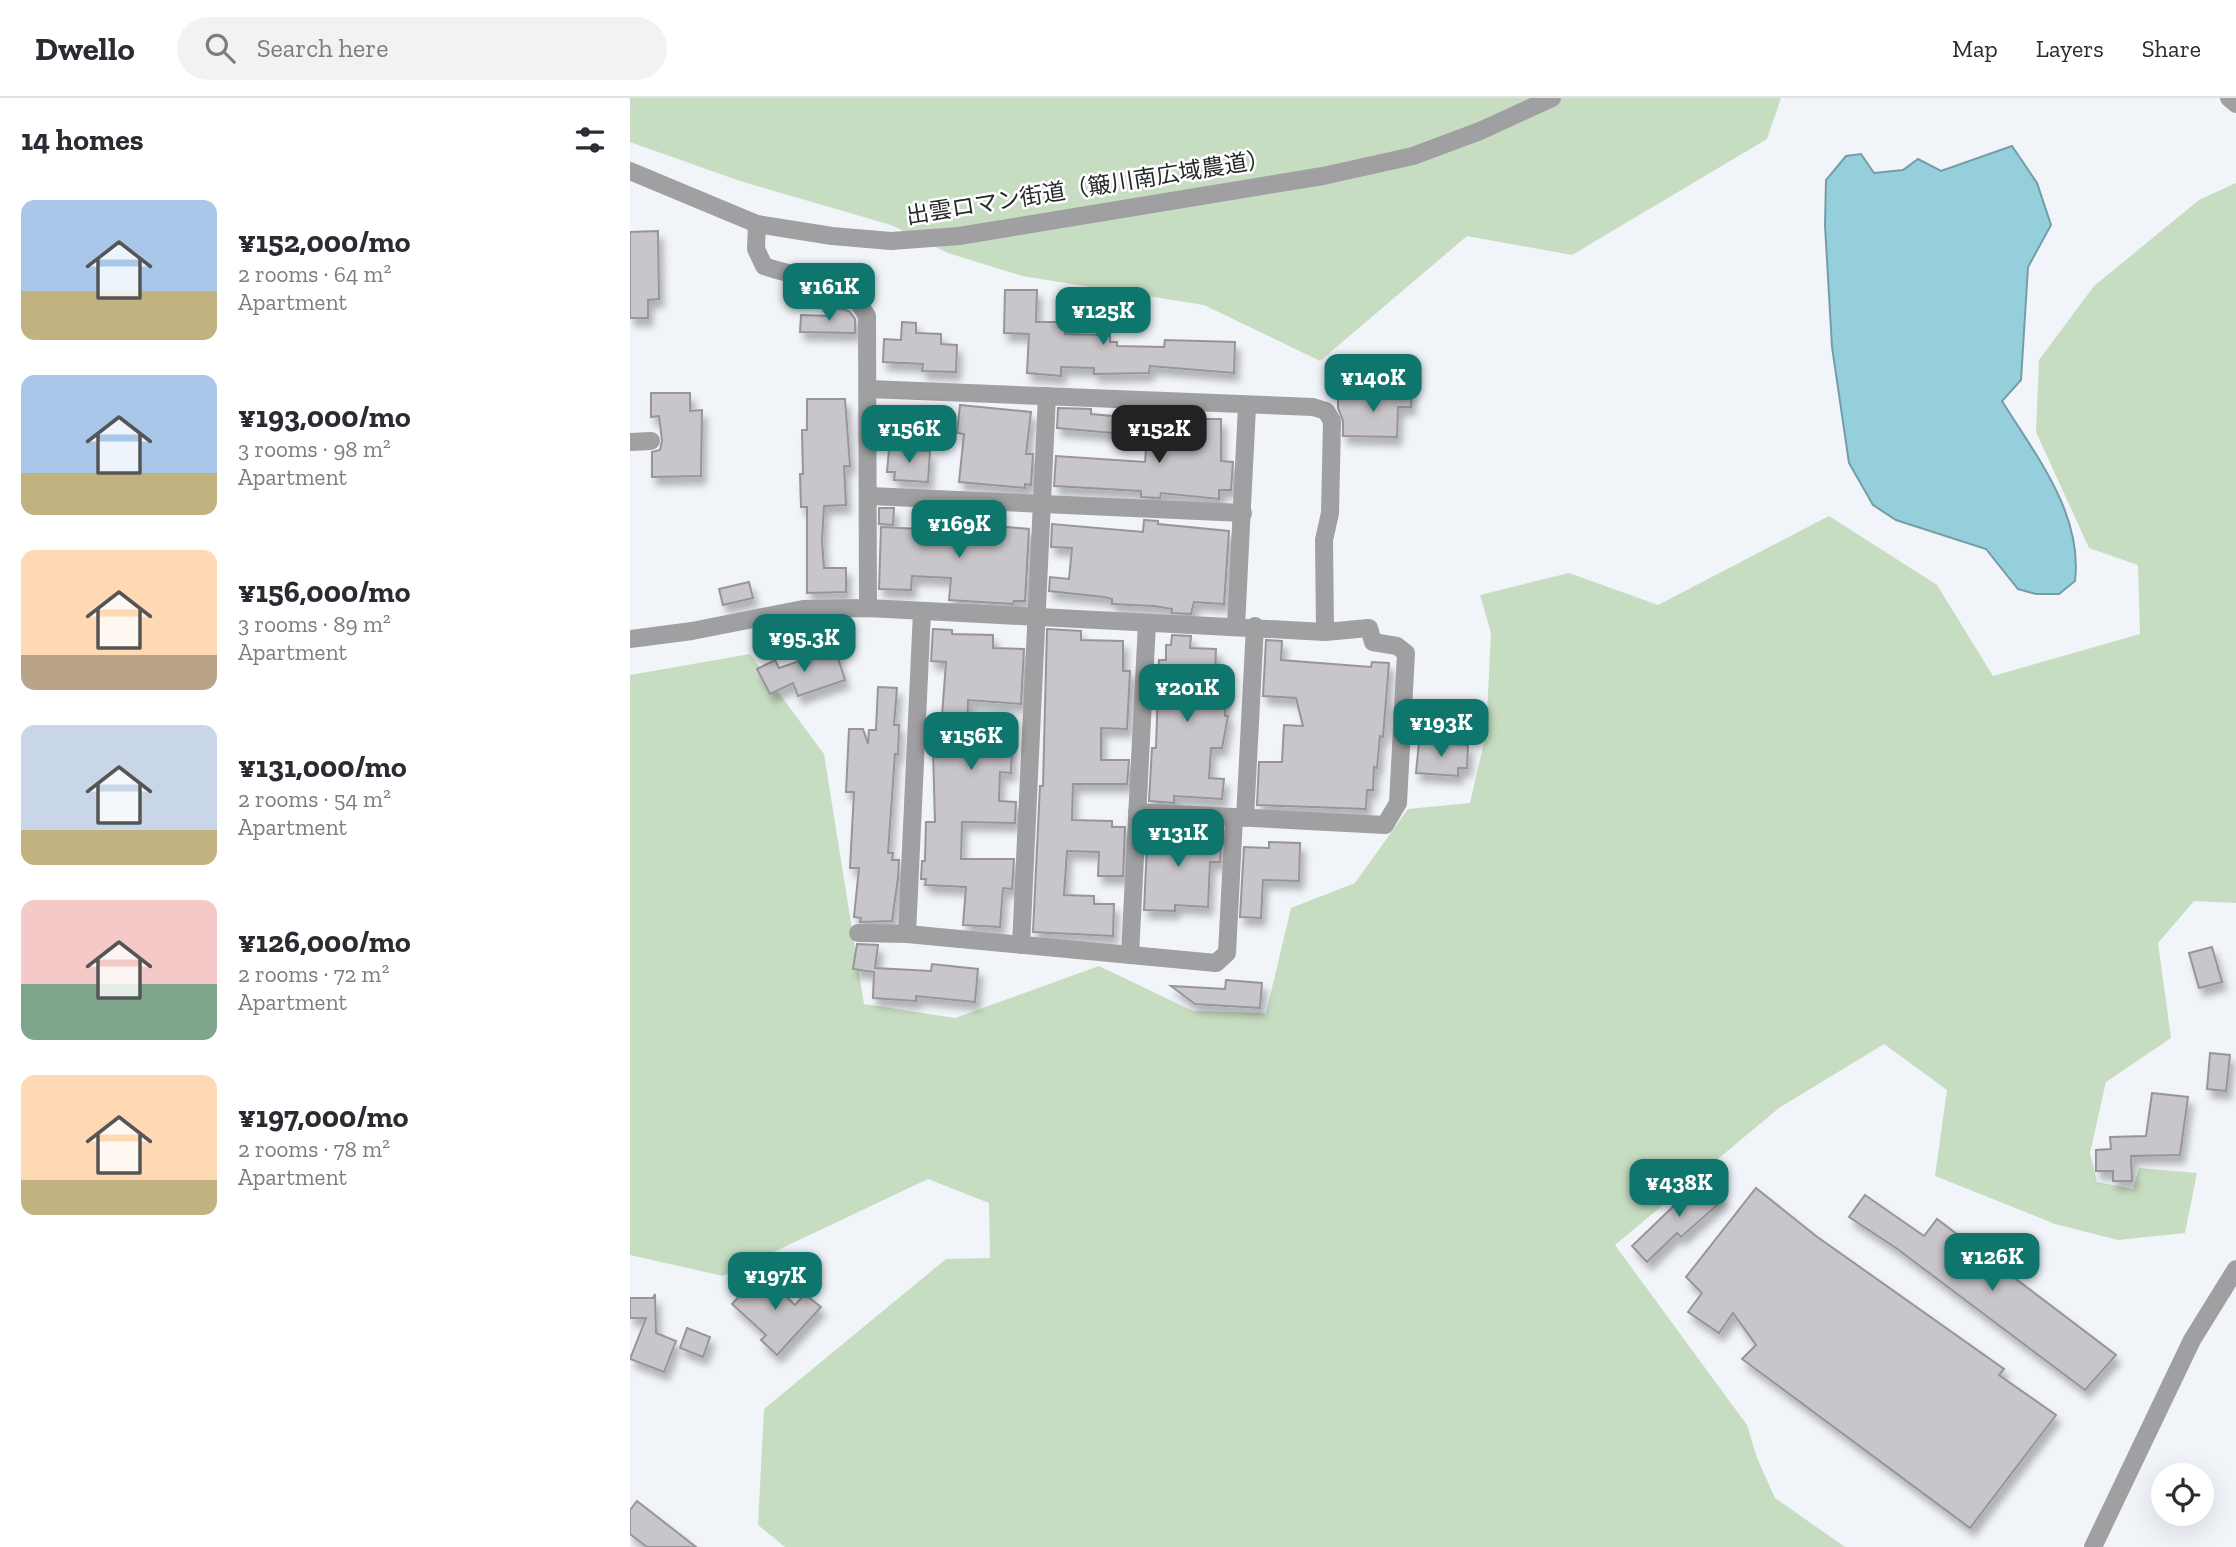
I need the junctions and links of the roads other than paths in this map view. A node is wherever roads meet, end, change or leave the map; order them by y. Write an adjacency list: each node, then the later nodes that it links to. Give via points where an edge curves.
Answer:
1 (1552, 98): 5 (street, 出雲ロマン街道（簸川南広域農道）, via 1413,156 1323,176 959,236 891,241)
2 (2229, 98): 3 (street)
3 (2236, 104)
4 (630, 170): 5 (street, 出雲ロマン街道（簸川南広域農道）)
5 (757, 224): 6 (street, via 756,249 764,266 841,286 859,301 867,316)
6 (869, 389): 7 (street); 11 (street)
7 (1047, 396): 8 (street); 12 (street)
8 (1247, 406): 13 (street); 20 (street, via 1313,407 1326,411 1332,421 1330,513 1324,540)
9 (651, 441): 10 (street)
10 (630, 442)
11 (870, 496): 12 (street); 14 (street)
12 (1041, 504): 13 (street); 16 (street)
13 (1243, 513): 18 (street)
14 (868, 608): 15 (street); 21 (street, via 803,609)
15 (922, 612): 16 (street); 25 (street)
16 (1035, 617): 17 (street); 26 (street)
17 (1147, 623): 18 (street); 22 (street)
18 (1236, 626): 19 (street)
19 (1255, 626): 20 (street); 23 (street)
20 (1325, 632): 23 (street, via 1369,628 1373,642 1397,646 1406,653 1398,803 1385,825)
21 (630, 639)
22 (1137, 812): 23 (street); 27 (street)
23 (1240, 818): 27 (street, via 1227,953 1216,963)
24 (858, 933): 25 (street)
25 (907, 934): 26 (street)
26 (1021, 945): 27 (street)
27 (1130, 955)
28 (2236, 1269): 29 (street, via 2192,1340)
29 (2093, 1547)

